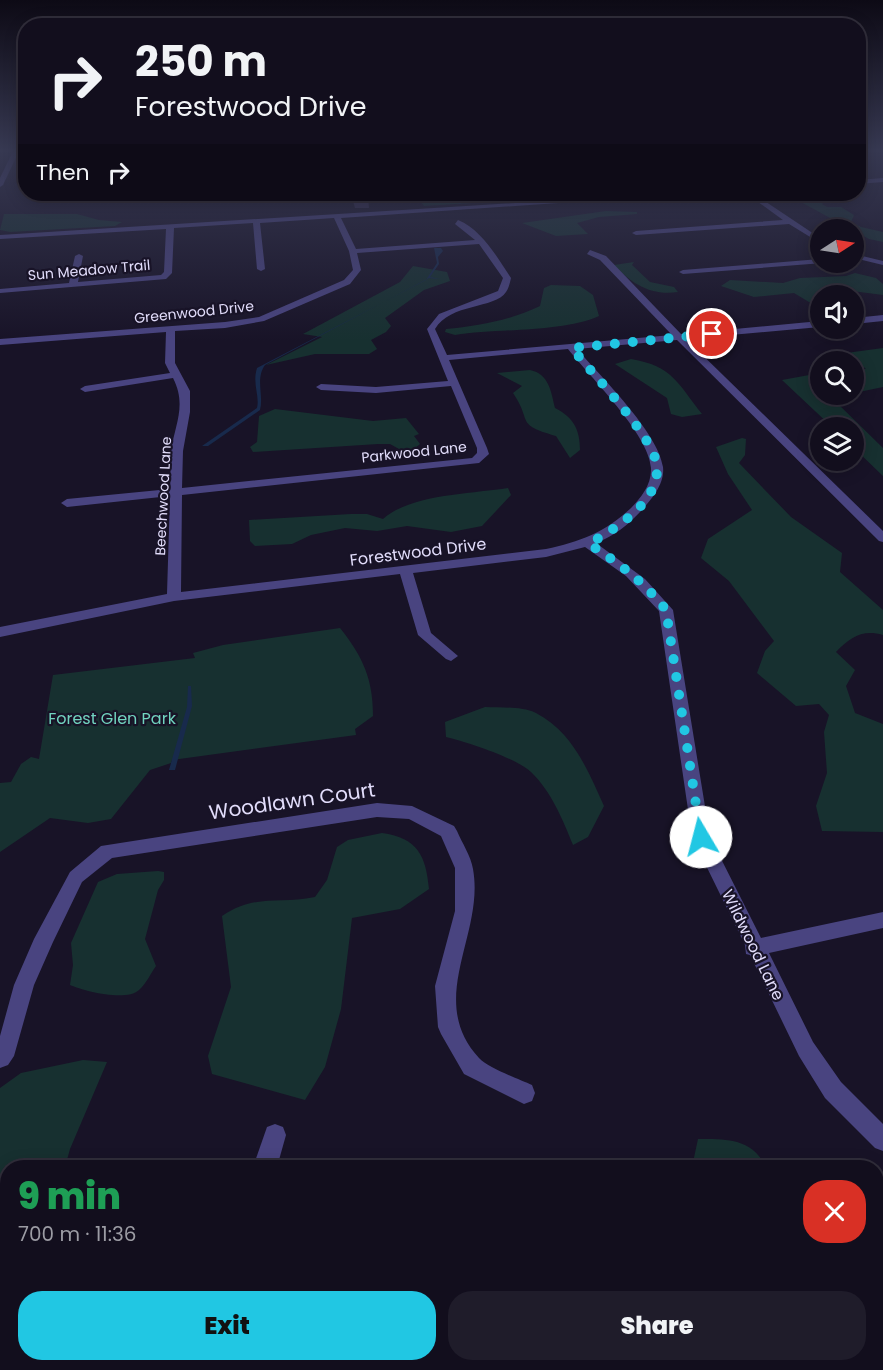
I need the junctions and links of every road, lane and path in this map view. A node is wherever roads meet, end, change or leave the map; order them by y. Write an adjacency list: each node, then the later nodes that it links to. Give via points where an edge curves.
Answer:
1 (385, 213): 3 (street)
2 (777, 213): 6 (street)
3 (337, 216): 4 (street); 12 (street)
4 (256, 221): 7 (street); 18 (street)
5 (458, 222): 11 (street, Parkwood Lane)
6 (790, 222): 8 (street); 9 (street)
7 (170, 227): 10 (street); 20 (street, Sun Meadow Trail, via 168,273 163,277)
8 (636, 233)
9 (810, 235)
10 (0, 237)
11 (481, 242): 12 (street); 29 (street, Parkwood Lane, via 507,278 506,287 495,297 445,313 434,321 431,329)
12 (353, 251): 25 (street, Greenwood Drive, via 357,270 347,282 294,306 261,319)
13 (590, 252): 26 (street, via 603,258)
14 (79, 256): 20 (street)
15 (864, 258): 17 (street)
16 (810, 262): 19 (street)
17 (883, 263)
18 (261, 269)
19 (683, 272)
20 (72, 285): 21 (street, Sun Meadow Trail)
21 (0, 291)
22 (883, 318): 23 (street)
23 (864, 320)
24 (810, 325): 26 (street)
25 (171, 329): 27 (street, Greenwood Drive); 30 (street, Beechwood Lane, via 170,363)
26 (679, 337): 28 (street); 36 (street)
27 (0, 342)
28 (572, 348): 29 (street); 37 (street, Forestwood Drive, via 643,435 657,468 648,496 623,522)
29 (443, 358): 31 (street, Parkwood Lane)
30 (176, 375): 33 (street); 34 (street, Beechwood Lane, via 185,391 177,451)
31 (454, 383): 32 (street, via 376,390); 34 (street, Parkwood Lane, via 482,448 483,454 475,461)
32 (321, 387)
33 (84, 389)
34 (177, 492): 35 (street, Parkwood Lane); 39 (street, Beechwood Lane)
35 (67, 502)
36 (883, 538)
37 (589, 544): 38 (street, Forestwood Drive); 43 (street, Wildwood Lane, via 624,566 666,610 701,837)
38 (406, 571): 39 (street, Forestwood Drive); 41 (street, via 425,635)
39 (174, 597): 40 (street, Forestwood Drive)
40 (0, 632)
41 (451, 656)
42 (883, 921): 43 (street)
43 (753, 948): 47 (street, Wildwood Lane, via 806,1049 833,1090)
44 (0, 1058): 45 (street, Woodlawn Court, via 7,1049 24,986 76,877 107,851 377,810 412,813 448,831 464,868 464,911 445,986 447,1027 472,1067)
45 (524, 1093)
46 (275, 1135): 48 (street)
47 (883, 1140)
48 (268, 1160)

